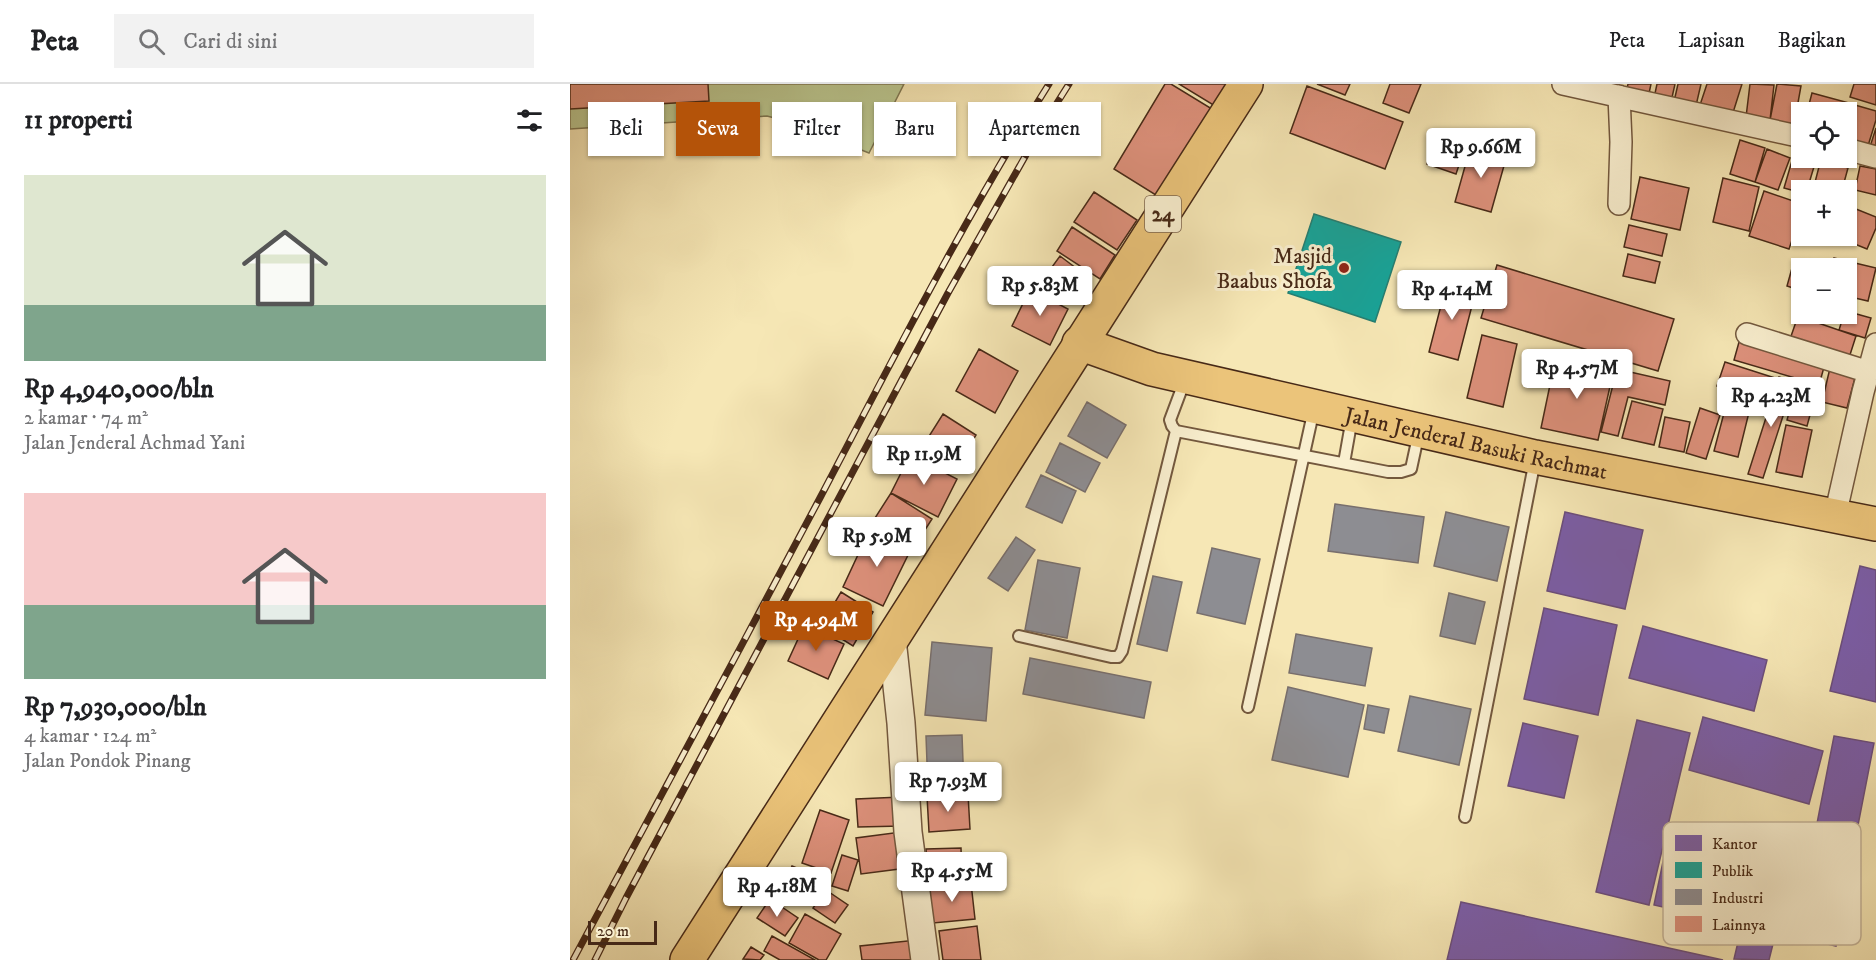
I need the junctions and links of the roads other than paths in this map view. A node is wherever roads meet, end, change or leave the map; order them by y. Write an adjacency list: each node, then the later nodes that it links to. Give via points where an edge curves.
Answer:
1 (1246, 84): 9 (main road, 24)
2 (1563, 84): 3 (street)
3 (1619, 96): 4 (street); 7 (street)
4 (1791, 135)
5 (1857, 152): 6 (street)
6 (1876, 157)
7 (1619, 204)
8 (1748, 334): 11 (street)
9 (1079, 344): 12 (main road, Jalan Jenderal Basuki Rachmat, via 1152,369); 23 (main road, 24)
10 (1876, 344): 11 (street)
11 (1869, 372): 20 (street)
12 (1186, 376): 13 (main road, Jalan Jenderal Basuki Rachmat); 16 (lane, via 1170,420)
13 (1315, 406): 14 (main road, Jalan Jenderal Basuki Rachmat); 17 (lane)
14 (1352, 414): 15 (main road, Jalan Jenderal Basuki Rachmat); 19 (lane)
15 (1420, 430): 18 (main road, Jalan Jenderal Basuki Rachmat); 19 (lane, via 1411,469 1388,472)
16 (1176, 431): 17 (lane); 22 (lane, via 1118,657)
17 (1305, 456): 19 (lane); 24 (lane)
18 (1535, 457): 20 (main road, Jalan Jenderal Basuki Rachmat); 25 (lane)
19 (1344, 463)
20 (1836, 516): 21 (main road, Jalan Jenderal Basuki Rachmat)
21 (1876, 524)
22 (1019, 636)
23 (892, 639): 26 (main road, 24); 27 (street, via 908,832)
24 (1248, 707)
25 (1465, 818)
26 (687, 960)
27 (925, 960)

